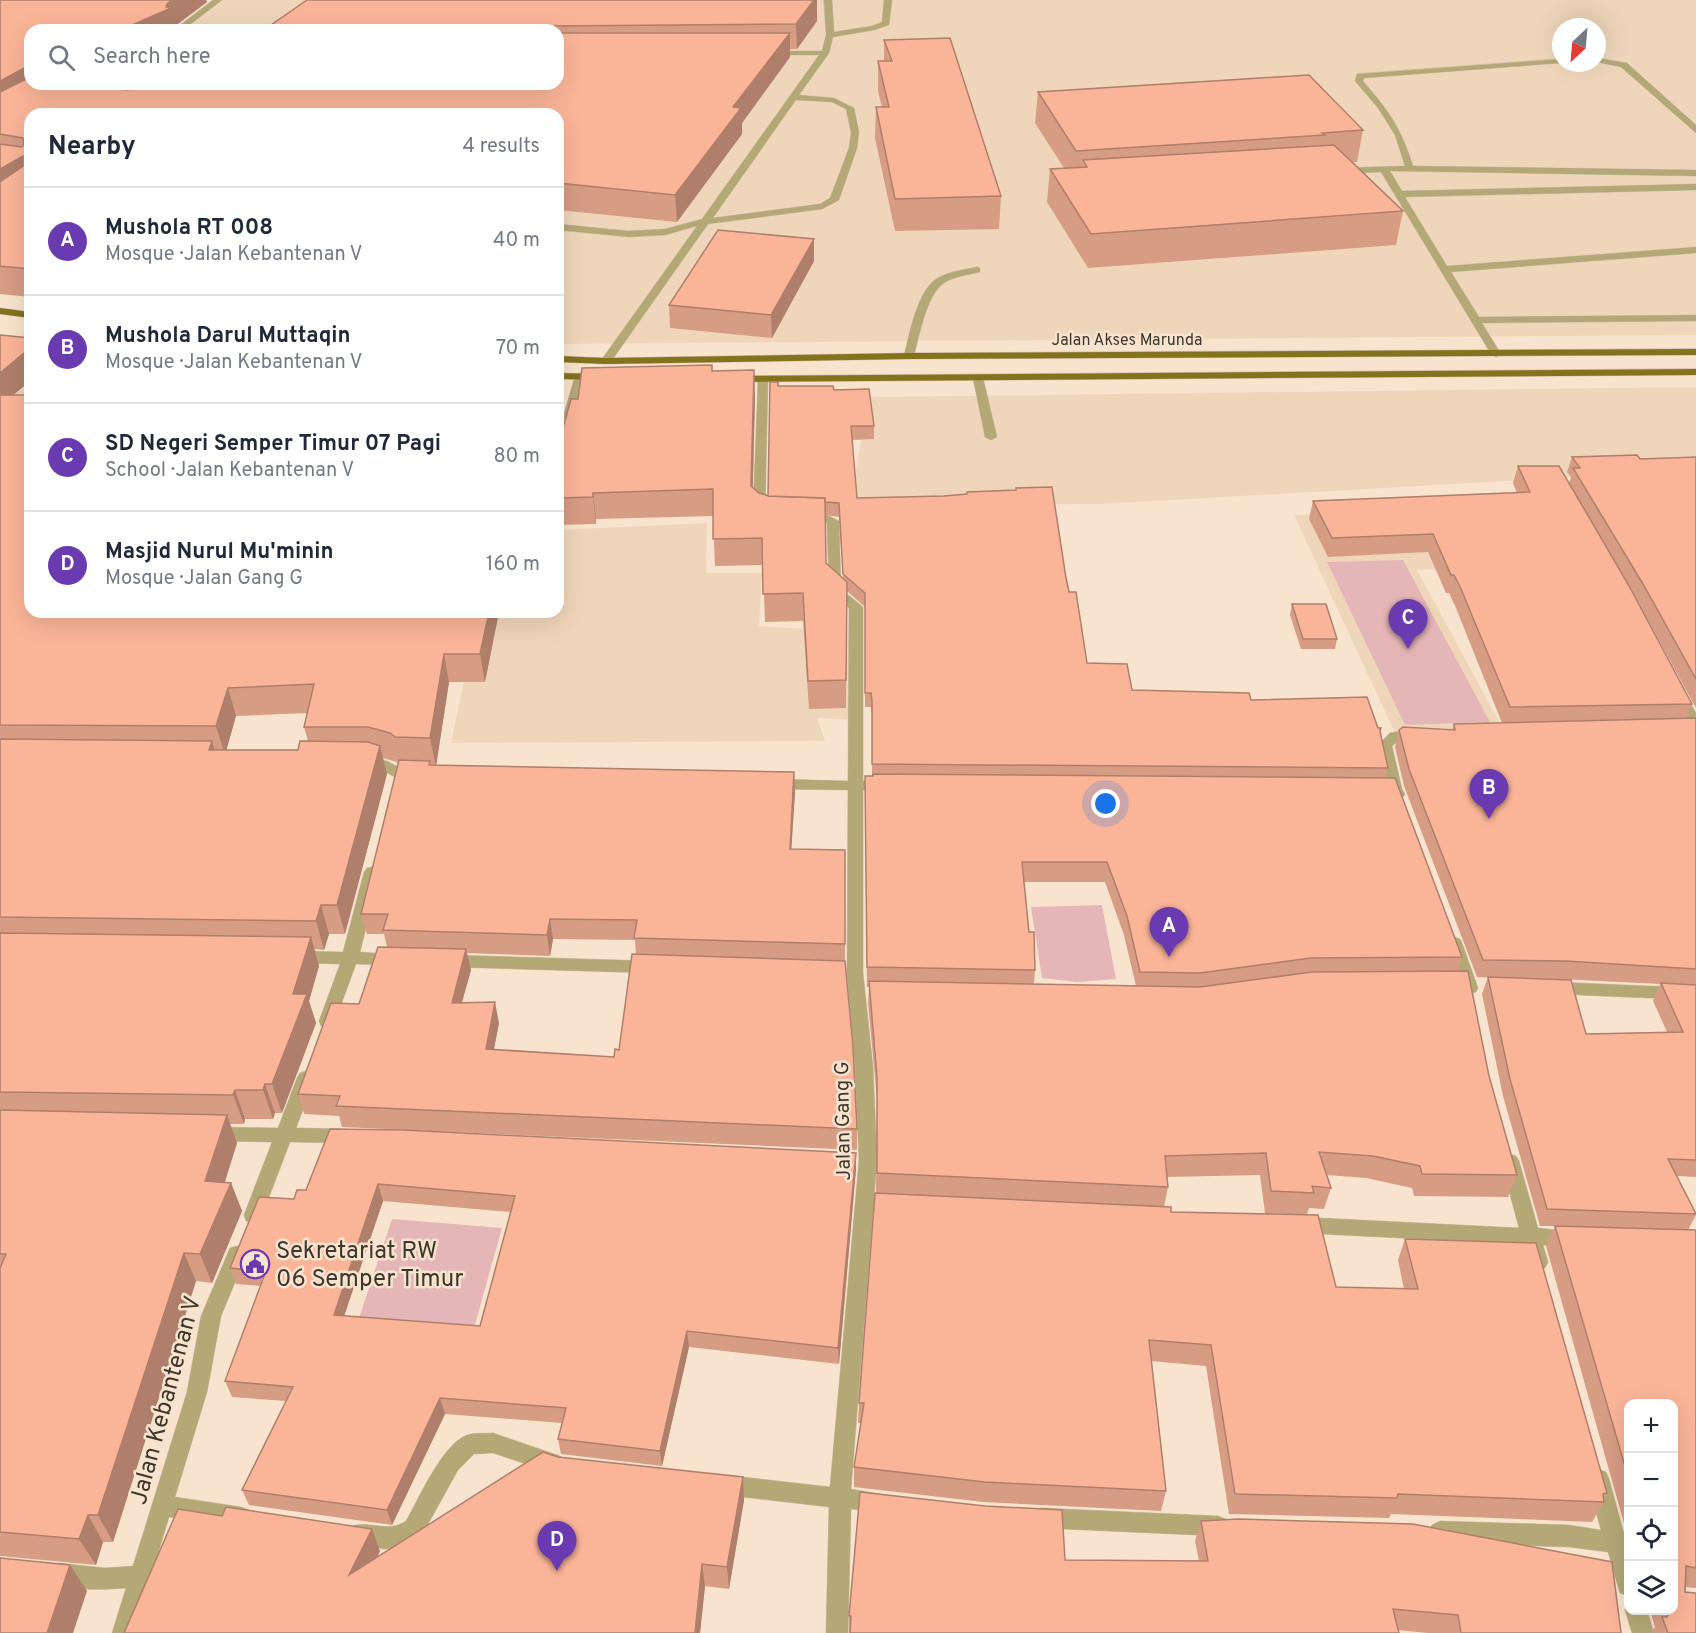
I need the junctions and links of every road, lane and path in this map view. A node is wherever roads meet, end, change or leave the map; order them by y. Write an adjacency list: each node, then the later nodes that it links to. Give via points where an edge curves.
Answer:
1 (218, 0): 6 (street)
2 (828, 0): 5 (street)
3 (888, 0): 7 (street, via 886,23)
4 (816, 14): 5 (street)
5 (827, 14): 7 (street)
6 (186, 24)
7 (830, 35): 9 (street)
8 (767, 53): 9 (street)
9 (825, 53): 12 (street)
10 (1552, 62): 15 (street, via 1360,76 1359,81 1399,135)
11 (1606, 62): 13 (street, via 1624,65)
12 (792, 97): 20 (street); 20 (street, via 834,100 850,108 855,132 853,148 834,200 822,206)
13 (1696, 130)
14 (1383, 168): 15 (street); 16 (street); 19 (street)
15 (1410, 169): 17 (street)
16 (1324, 172)
17 (1696, 173)
18 (1696, 187): 19 (street)
19 (1399, 194): 24 (street)
20 (702, 222): 21 (street, via 665,232); 33 (street)
21 (564, 227)
22 (1696, 250): 24 (street)
23 (977, 270): 31 (street, via 934,285)
24 (1445, 270): 28 (street)
25 (0, 311): 26 (main road)
26 (24, 314)
27 (1696, 318): 28 (street)
28 (1475, 320): 30 (street)
29 (1696, 352): 30 (main road, Jalan Akses Marunda)
30 (1496, 354): 31 (main road, Jalan Akses Marunda)
31 (909, 356): 33 (main road, Jalan Akses Marunda)
32 (564, 359): 33 (main road, Jalan Akses Marunda)
33 (606, 361)
34 (1696, 372): 38 (main road, Jalan Akses Marunda)
35 (564, 376): 36 (main road)
36 (580, 376): 37 (main road); 41 (street)
37 (611, 378)
38 (978, 378): 40 (main road, Jalan Akses Marunda); 42 (street)
39 (728, 379): 40 (main road, Jalan Akses Marunda)
40 (763, 380): 43 (street, via 759,507 760,513)
41 (564, 431)
42 (991, 437)
43 (768, 518)
44 (790, 518): 52 (street, Jalan Gang G, via 833,521 835,590 856,607)
45 (1674, 685): 46 (street)
46 (1692, 728)
47 (1435, 734): 55 (street, via 1395,736 1385,745 1386,790)
48 (352, 763): 49 (street, via 383,764)
49 (396, 773): 50 (street); 54 (street)
50 (432, 774)
51 (762, 784): 52 (street)
52 (856, 786): 53 (street); 75 (street, Jalan Gang G, via 849,973 864,995)
53 (904, 786)
54 (391, 796)
55 (1406, 814)
56 (376, 854): 59 (street)
57 (1449, 932): 63 (street)
58 (280, 957): 59 (street)
59 (350, 958): 60 (street); 68 (street)
60 (409, 960)
61 (432, 960): 62 (street)
62 (667, 967)
63 (1475, 985): 64 (street); 67 (street)
64 (1447, 986)
65 (1541, 988): 66 (street)
66 (1696, 994)
67 (1474, 1007)
68 (322, 1035)
69 (314, 1058): 71 (street, Jalan Kebantenan V)
70 (202, 1133): 71 (street)
71 (285, 1135): 72 (street); 87 (street, Jalan Kebantenan V, via 211,1316 197,1392)
72 (360, 1136)
73 (1504, 1140): 79 (street)
74 (844, 1159): 75 (street)
75 (868, 1160): 76 (street, Jalan Gang G)
76 (864, 1204): 77 (street); 85 (street, Jalan Gang G)
77 (888, 1205)
78 (1283, 1224): 79 (street)
79 (1531, 1236): 80 (street); 81 (street)
80 (1590, 1238)
81 (1543, 1282)
82 (1594, 1462): 93 (street)
83 (574, 1468): 91 (street, via 493,1443 469,1444 451,1463 414,1528 401,1537)
84 (701, 1483): 85 (street)
85 (840, 1498): 86 (street); 99 (street, Jalan Gang G)
86 (899, 1505)
87 (164, 1506): 89 (street); 96 (street, Jalan Kebantenan V)
88 (1017, 1516): 90 (street)
89 (256, 1520)
90 (1235, 1526)
91 (337, 1532)
92 (1414, 1532): 93 (street, via 1569,1536)
93 (1616, 1542): 94 (street)
94 (1624, 1569)
95 (35, 1572): 96 (street, via 105,1579)
96 (141, 1576): 98 (street, Jalan Kebantenan V)
97 (1637, 1615): 100 (street)
98 (123, 1633)
99 (837, 1633)
100 (1643, 1633)

